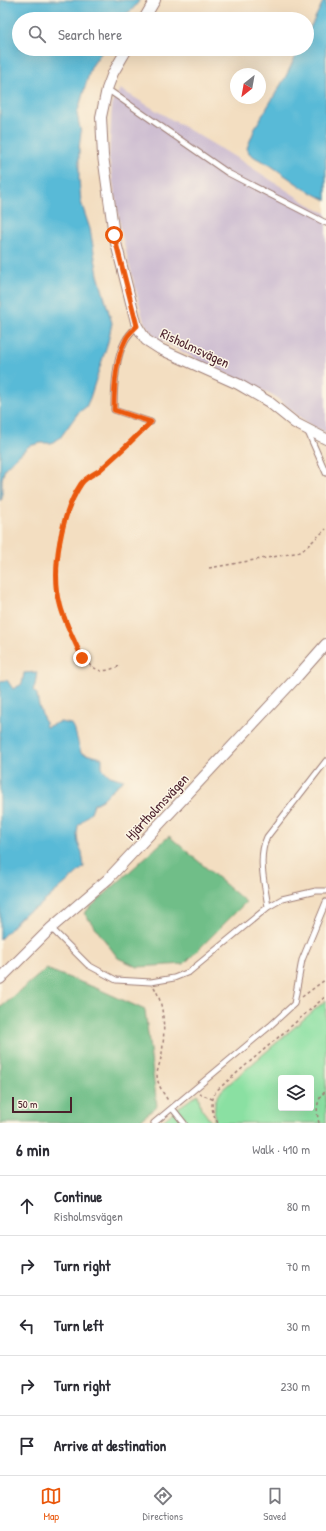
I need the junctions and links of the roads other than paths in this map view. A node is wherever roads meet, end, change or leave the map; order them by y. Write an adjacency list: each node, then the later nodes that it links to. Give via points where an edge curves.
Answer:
1 (156, 0): 2 (street)
2 (148, 12)
3 (123, 56): 4 (street, Risholmsvägen)
4 (106, 89): 5 (lane, via 228,173); 6 (street, Risholmsvägen, via 101,117 103,156 114,235)
5 (326, 223)
6 (137, 326): 7 (lane, via 125,340 120,355 114,410); 8 (street, Risholmsvägen, via 146,340 160,349 238,384)
7 (151, 422)
8 (307, 429): 9 (street, Risholmsvägen); 10 (lane)
9 (326, 439)
10 (326, 473)
11 (326, 644): 16 (street, Hjärtholmsvägen, via 108,879)
12 (326, 761): 15 (lane, via 267,837 263,846 263,875)
13 (326, 891): 15 (lane, via 282,899)
14 (326, 902): 18 (lane, via 302,960 294,1004)
15 (268, 907): 16 (lane, via 189,972 151,982 116,980 88,965)
16 (51, 928): 17 (street, Hjärtholmsvägen)
17 (0, 979)
18 (172, 1108): 19 (lane); 20 (lane)
19 (154, 1123)
20 (184, 1123)

